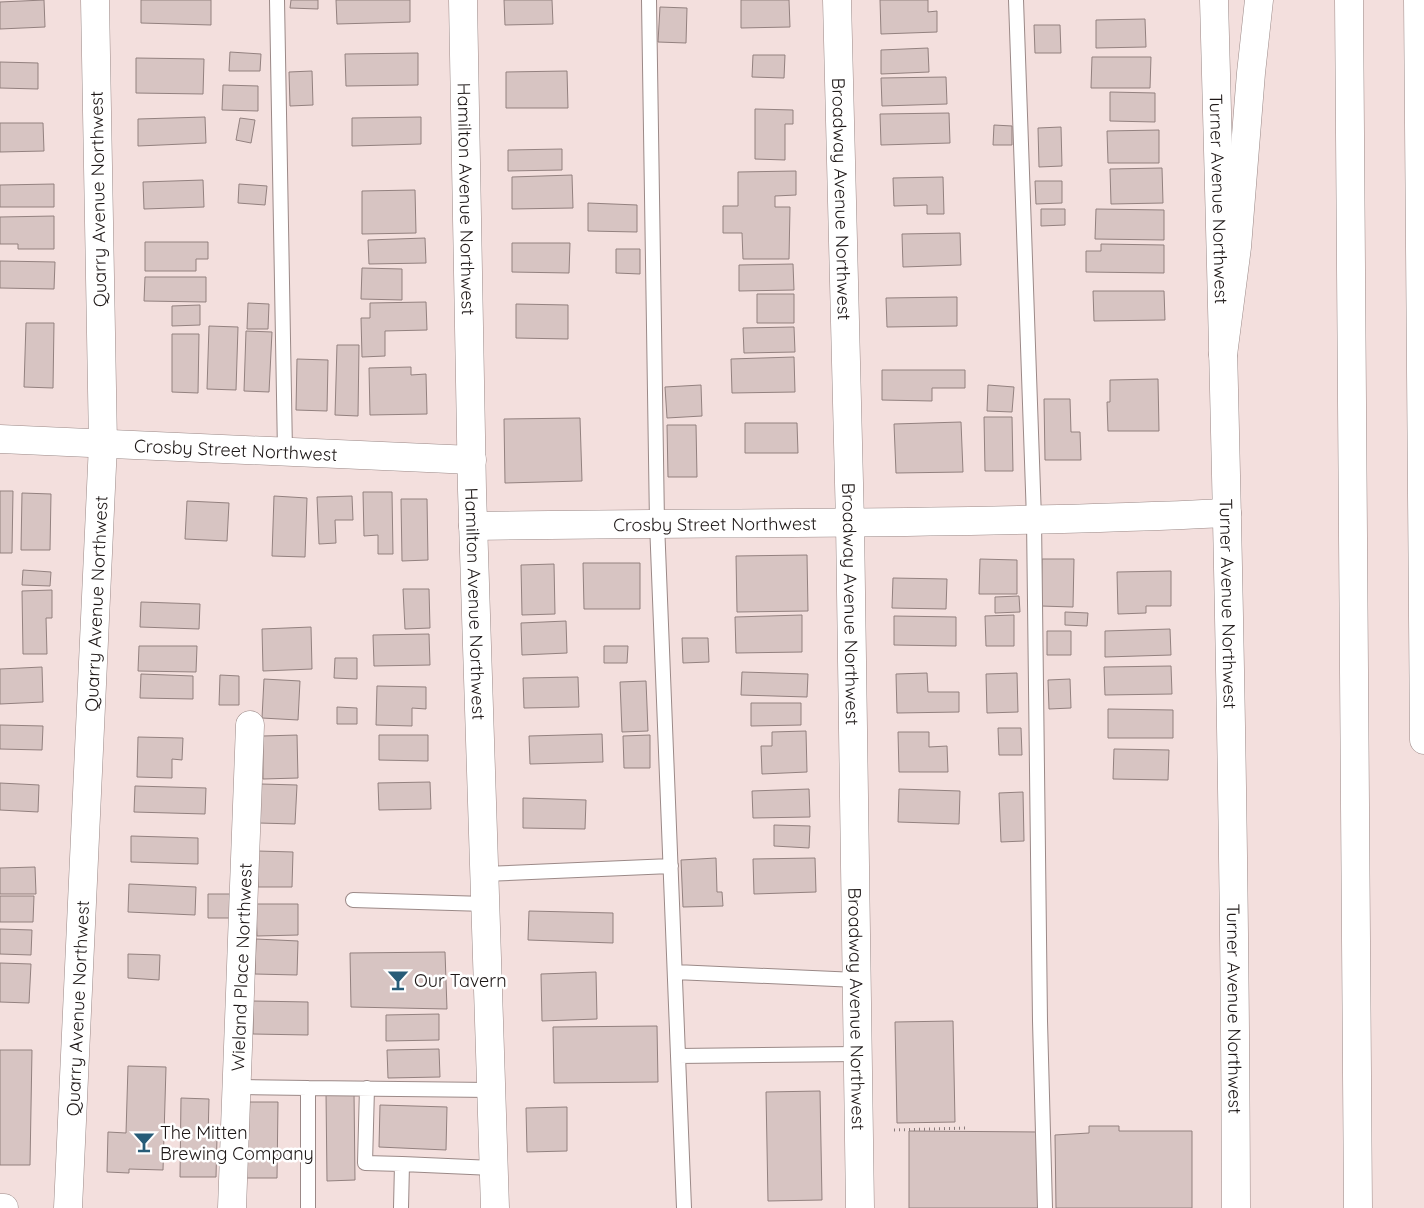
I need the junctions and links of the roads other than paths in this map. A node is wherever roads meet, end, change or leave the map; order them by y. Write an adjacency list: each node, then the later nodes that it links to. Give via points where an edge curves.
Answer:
1 (95, 0): 13 (main road, Quarry Avenue Northwest)
2 (277, 0): 14 (lane)
3 (463, 0): 15 (main road, Hamilton Avenue Northwest)
4 (649, 0): 18 (lane)
5 (838, 0): 19 (main road, Broadway Avenue Northwest)
6 (1016, 0): 17 (lane)
7 (1214, 0): 11 (main road, Turner Avenue Northwest)
8 (1259, 0): 11 (main road, via 1237,247)
9 (1350, 0): 37 (main road)
10 (1418, 0): 22 (main road)
11 (1223, 355): 16 (main road, Turner Avenue Northwest)
12 (0, 439): 13 (main road, Crosby Street Northwest)
13 (103, 444): 14 (main road, Crosby Street Northwest); 40 (main road, Quarry Avenue Northwest)
14 (285, 452): 15 (main road, Crosby Street Northwest)
15 (472, 460): 20 (main road, Hamilton Avenue Northwest)
16 (1227, 513): 17 (main road, Crosby Street Northwest); 48 (main road, Turner Avenue Northwest)
17 (1034, 519): 19 (main road, Crosby Street Northwest); 47 (lane)
18 (657, 523): 19 (main road, Crosby Street Northwest); 20 (main road, Crosby Street Northwest); 23 (lane)
19 (850, 523): 28 (main road, Broadway Avenue Northwest)
20 (473, 526): 24 (main road, Hamilton Avenue Northwest)
21 (250, 725): 31 (main road, Wieland Place Northwest)
22 (1424, 740)
23 (671, 866): 24 (lane); 27 (lane)
24 (484, 874): 26 (main road, Hamilton Avenue Northwest)
25 (353, 900): 26 (lane)
26 (485, 904): 34 (main road, Hamilton Avenue Northwest)
27 (675, 972): 28 (lane); 30 (lane)
28 (857, 980): 29 (main road, Broadway Avenue Northwest)
29 (858, 1054): 30 (lane); 46 (main road, Broadway Avenue Northwest)
30 (678, 1056): 45 (lane)
31 (236, 1087): 32 (lane); 41 (main road, Wieland Place Northwest)
32 (308, 1088): 33 (lane); 42 (lane)
33 (368, 1088): 34 (lane); 35 (lane, via 365,1163)
34 (491, 1090): 36 (main road, Hamilton Avenue Northwest)
35 (402, 1164): 36 (lane); 43 (lane)
36 (493, 1168): 44 (main road, Hamilton Avenue Northwest)
37 (1358, 1198)
38 (0, 1208): 39 (main road)
39 (4, 1208)
40 (68, 1208)
41 (232, 1208)
42 (308, 1208)
43 (401, 1208)
44 (495, 1208)
45 (684, 1208)
46 (860, 1208)
47 (1045, 1208)
48 (1236, 1208)

